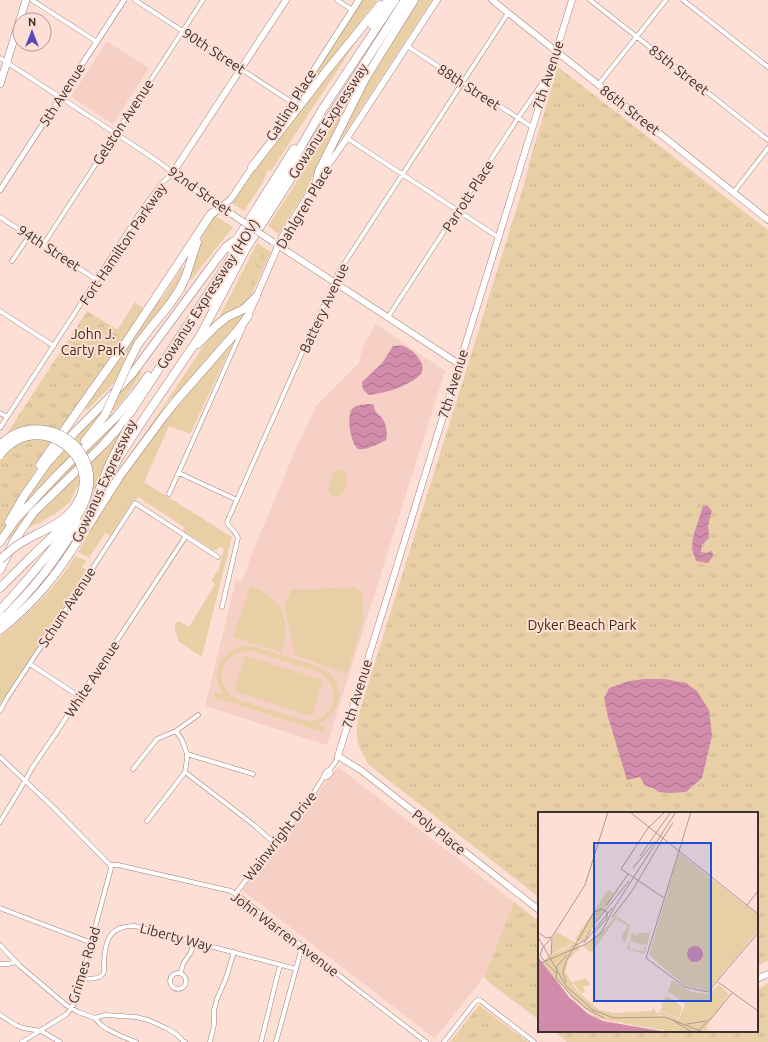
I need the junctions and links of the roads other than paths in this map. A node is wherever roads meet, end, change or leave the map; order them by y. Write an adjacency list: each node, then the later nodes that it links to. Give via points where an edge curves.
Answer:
1 (26, 0): 28 (main road)
2 (32, 0): 24 (street)
3 (124, 0): 24 (street, 5th Avenue)
4 (135, 0): 22 (street, 90th Street)
5 (203, 0): 22 (street, Gelston Avenue)
6 (286, 0): 30 (main road, Fort Hamilton Parkway)
7 (337, 0): 20 (street)
8 (359, 0): 20 (main road, Gatling Place)
9 (385, 0): 43 (highway)
10 (388, 0): 56 (highway, Gowanus Expressway)
11 (395, 0): 89 (highway, Gowanus Expressway (HOV), bridge, via 322,110 275,191 143,393 103,446 33,513 14,541)
12 (405, 0): 57 (highway, Gowanus Expressway)
13 (414, 0): 46 (highway, via 365,78 319,171)
14 (437, 0): 25 (main road, Dahlgren Place)
15 (492, 0): 21 (main road, 86th Street)
16 (572, 0): 26 (main road, 7th Avenue)
17 (590, 0): 23 (street, 85th Street)
18 (666, 0): 23 (street)
19 (683, 0): 29 (street)
20 (352, 10): 36 (main road, Gatling Place)
21 (508, 13): 26 (main road, 86th Street); 32 (street, Battery Avenue)
22 (183, 32): 30 (street, 90th Street); 39 (street, Gelston Avenue)
23 (637, 37): 34 (street); 41 (street, 85th Street)
24 (97, 42): 35 (street, 5th Avenue)
25 (407, 46): 32 (street, 88th Street); 40 (main road, Dahlgren Place)
26 (556, 51): 31 (main road, 7th Avenue); 34 (main road, 86th Street)
27 (0, 58): 28 (street, 92nd Street)
28 (7, 62): 33 (main road); 35 (street, 92nd Street)
29 (768, 67)
30 (240, 69): 36 (street, 90th Street); 44 (main road, Fort Hamilton Parkway)
31 (548, 74): 37 (street, Parrott Place); 38 (main road, 7th Avenue)
32 (462, 82): 37 (street, 88th Street); 45 (street, Battery Avenue)
33 (0, 84)
34 (598, 85): 48 (main road, 86th Street)
35 (60, 98): 39 (street, 92nd Street); 47 (street, 5th Avenue)
36 (293, 102): 43 (main road, Gatling Place)
37 (518, 118): 38 (street, 88th Street); 50 (street, Parrott Place)
38 (532, 127): 55 (main road, 7th Avenue)
39 (116, 133): 44 (street, 92nd Street); 59 (street, Gelston Avenue)
40 (347, 138): 45 (street); 46 (main road, Dahlgren Place)
41 (768, 140)
42 (768, 148): 48 (street)
43 (252, 167): 49 (main road, Gatling Place, via 231,199)
44 (172, 174): 49 (main road, 92nd Street); 61 (street, Fort Hamilton Parkway, via 143,208)
45 (402, 174): 50 (street); 62 (street, Battery Avenue)
46 (317, 181): 58 (main road, Dahlgren Place)
47 (0, 190)
48 (734, 192): 52 (main road, 86th Street)
49 (221, 207): 53 (highway, via 211,214); 58 (main road, 92nd Street, bridge)
50 (458, 211): 55 (street); 66 (street, Parrott Place)
51 (0, 217): 54 (street, 94th Street)
52 (768, 220)
53 (200, 232): 77 (highway, bridge, via 180,289 138,344 105,415); 81 (highway, via 123,348 43,460)
54 (29, 236): 59 (street, 94th Street); 60 (street)
55 (498, 237): 68 (main road, 7th Avenue)
56 (237, 239): 77 (highway, Gowanus Expressway, via 134,394 106,428); 81 (highway, Gowanus Expressway, via 226,247 132,374 76,431 47,464)
57 (250, 242): 69 (highway, Gowanus Expressway, via 200,336); 86 (highway, Gowanus Expressway, bridge, via 190,329 128,427 109,465)
58 (276, 244): 62 (main road, 92nd Street); 63 (main road, Dahlgren Place)
59 (43, 245): 61 (street, 94th Street)
60 (12, 261)
61 (97, 280): 67 (street, Fort Hamilton Parkway)
62 (334, 282): 66 (main road, 92nd Street); 82 (street, Battery Avenue)
63 (256, 297): 65 (main road, Dahlgren Place); 69 (highway, via 244,309 216,326)
64 (0, 311): 67 (street)
65 (248, 316): 79 (street, Dahlgren Place); 86 (highway, bridge, via 176,401 119,477)
66 (388, 317): 68 (main road, 92nd Street)
67 (54, 346): 71 (street, Fort Hamilton Parkway)
68 (460, 364): 101 (main road, 7th Avenue)
69 (181, 365): 78 (highway, Gowanus Expressway, via 134,433)
70 (0, 413): 71 (street)
71 (7, 417): 72 (street, Fort Hamilton Parkway)
72 (0, 428)
73 (0, 442): 93 (highway, bridge, via 13,432 27,428 46,427 60,431 83,451 90,467 92,482 84,510 58,556 13,610)
74 (0, 445): 92 (highway, bridge, via 18,433 28,430 55,432 71,441 81,453 88,468 89,483 84,502 72,522 39,566)
75 (0, 451): 90 (highway, bridge, via 10,441 24,434 51,434 63,440 80,457 86,482 83,498 74,512 52,538)
76 (0, 455): 88 (highway, bridge, via 21,438 36,435 51,437 74,454 82,469 83,481 80,497 71,511)
77 (62, 470): 85 (highway, Gowanus Expressway, via 15,520)
78 (111, 472)
79 (179, 473): 80 (street, Dahlgren Place); 82 (street)
80 (169, 494)
81 (24, 496): 84 (highway, Gowanus Expressway)
82 (238, 500): 91 (street, Battery Avenue, via 228,522 238,538)
83 (186, 536): 87 (street); 95 (street, Schum Avenue, via 135,502); 96 (street, White Avenue)
84 (0, 537)
85 (0, 542)
86 (78, 542): 94 (highway, Gowanus Expressway, via 44,589)
87 (218, 557)
88 (0, 560)
89 (0, 570)
90 (0, 588)
91 (222, 607)
92 (0, 610)
93 (0, 620)
94 (0, 630)
95 (30, 664): 96 (street); 97 (street, Schum Avenue)
96 (80, 697): 107 (street, White Avenue)
97 (0, 711)
98 (198, 715): 99 (street)
99 (176, 731): 100 (street); 104 (street, via 157,739)
100 (187, 754): 105 (street); 106 (street)
101 (338, 756): 103 (street, 7th Avenue); 114 (main road, Poly Place, via 362,771)
102 (0, 757): 107 (street)
103 (331, 768): 110 (street, Wainwright Drive)
104 (133, 769)
105 (185, 772): 108 (street); 110 (street)
106 (254, 774)
107 (25, 781): 109 (street, White Avenue); 111 (street)
108 (146, 821)
109 (0, 822)
110 (274, 843): 112 (street, Wainwright Drive)
111 (110, 865): 112 (street, John Warren Avenue, via 190,881); 116 (street, Grimes Road)
112 (236, 894): 118 (street, John Warren Avenue)
113 (0, 908): 116 (street)
114 (538, 909)
115 (194, 942): 119 (street, Liberty Way); 124 (street); 126 (street, Liberty Way, via 129,926 116,931 108,939 102,975 97,978)
116 (92, 943): 126 (street, Grimes Road)
117 (0, 945): 120 (street)
118 (302, 947): 123 (street); 139 (street, John Warren Avenue)
119 (234, 952): 122 (street, Liberty Way); 136 (street, via 214,1010)
120 (16, 962): 121 (street); 128 (street)
121 (0, 964)
122 (280, 965): 123 (street, Liberty Way); 137 (street)
123 (296, 969): 138 (street)
124 (180, 972): 124 (street, via 186,978 186,983 181,989 171,985 170,979 175,973)
125 (768, 974): 127 (main road)
126 (82, 978): 128 (street, Grimes Road)
127 (758, 979)
128 (71, 1009): 130 (street); 131 (street, Grimes Road)
129 (0, 1015): 131 (street, via 23,1028)
130 (95, 1018): 134 (street, via 107,1029); 135 (street, via 105,1015 127,1015 148,1020 176,1034)
131 (41, 1030): 132 (street, Grimes Road); 133 (street)
132 (22, 1042)
133 (60, 1042)
134 (136, 1042)
135 (183, 1042)
136 (210, 1042)
137 (261, 1042)
138 (276, 1042)
139 (426, 1042)
140 (444, 1042): 141 (street, via 478,1000)
141 (534, 1042)

